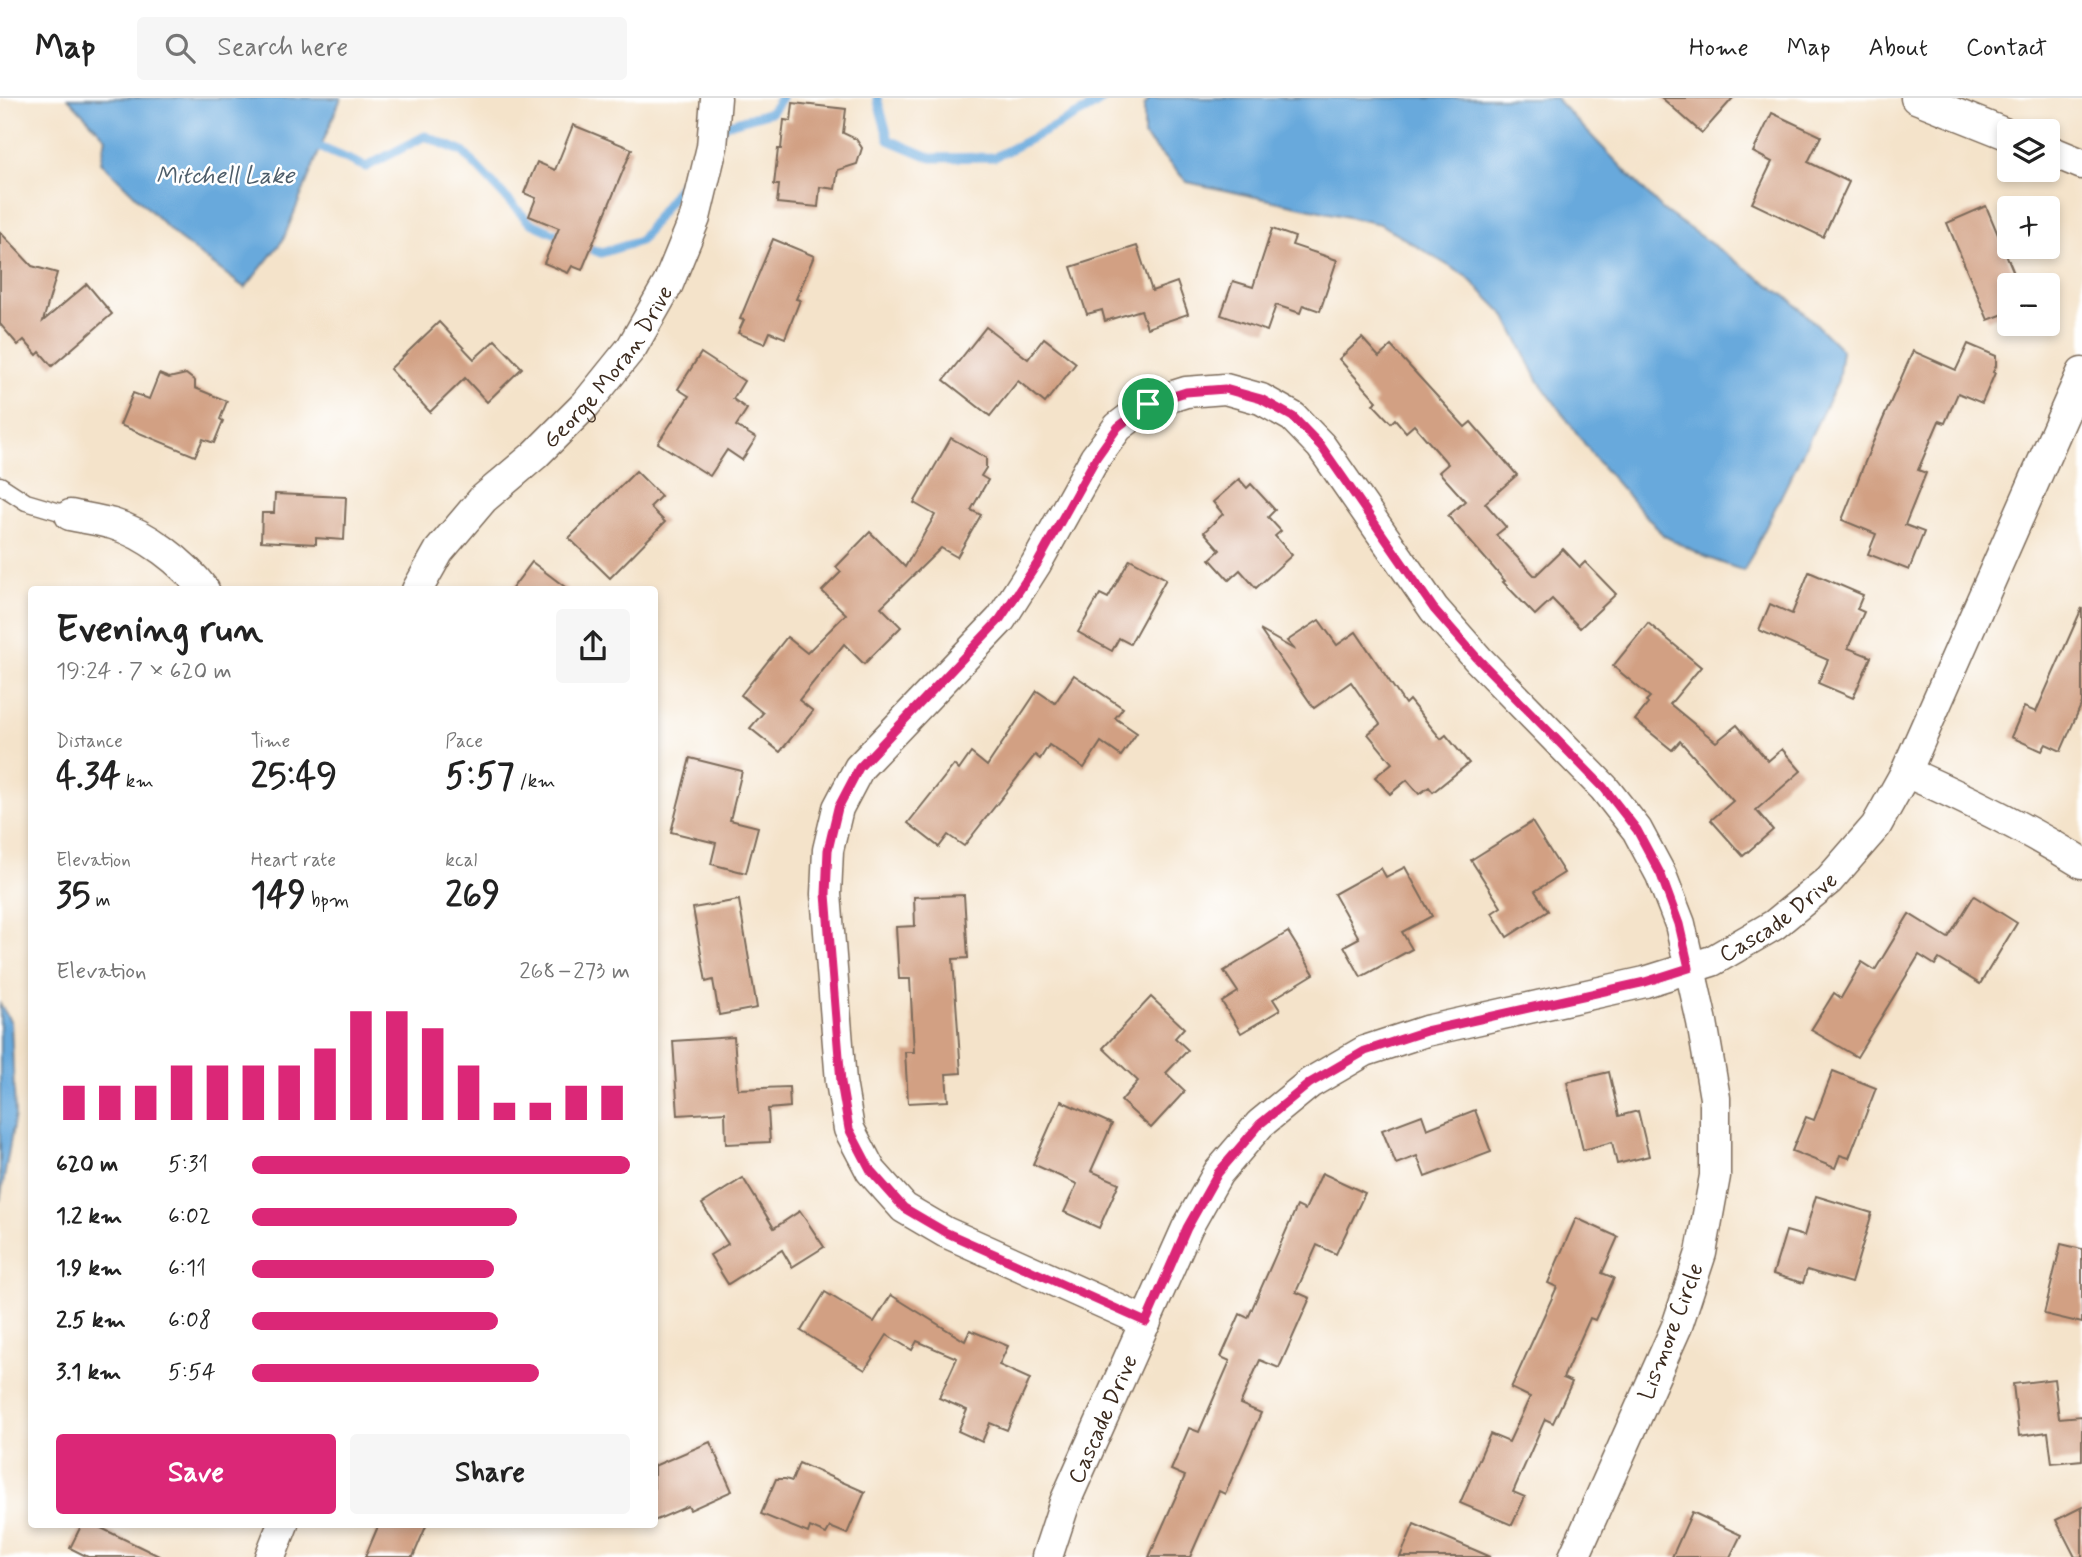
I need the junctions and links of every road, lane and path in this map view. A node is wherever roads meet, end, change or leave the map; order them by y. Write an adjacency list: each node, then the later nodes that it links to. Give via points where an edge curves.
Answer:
1 (716, 98): 10 (street, George Moran Drive, via 712,147 695,218 668,284 632,347 586,404 483,499 439,551)
2 (1916, 98): 3 (street)
3 (1997, 130)
4 (2060, 155): 5 (street)
5 (2082, 164)
6 (2082, 373): 11 (street, Cascade Drive)
7 (0, 485): 8 (lane, via 26,502)
8 (70, 515): 9 (street, via 115,525 158,546)
9 (201, 586)
10 (419, 586)
11 (1906, 772): 12 (street, via 2021,827); 13 (street, Cascade Drive, via 1877,826 1829,880 1774,925 1712,961)
12 (2082, 863)
13 (1689, 968): 14 (street, Cascade Drive, via 1426,1031 1365,1051 1310,1083 1260,1124 1218,1173 1187,1228); 14 (street, Lismore Circle, via 1661,875 1637,830 1604,788 1434,609 1321,446 1293,417 1261,399 1225,389 1186,392 1148,404 1118,427 1096,458 1037,564 1000,619 859,768 838,808 828,850 826,894 841,1082 849,1129 871,1171 904,1208 945,1232); 18 (street, Lismore Circle, via 1714,1098 1715,1176 1701,1253 1677,1326)
14 (1146, 1322): 17 (street, Cascade Drive, via 1065,1502)
15 (282, 1528): 16 (street)
16 (270, 1557)
17 (1047, 1557)
18 (1574, 1557)

